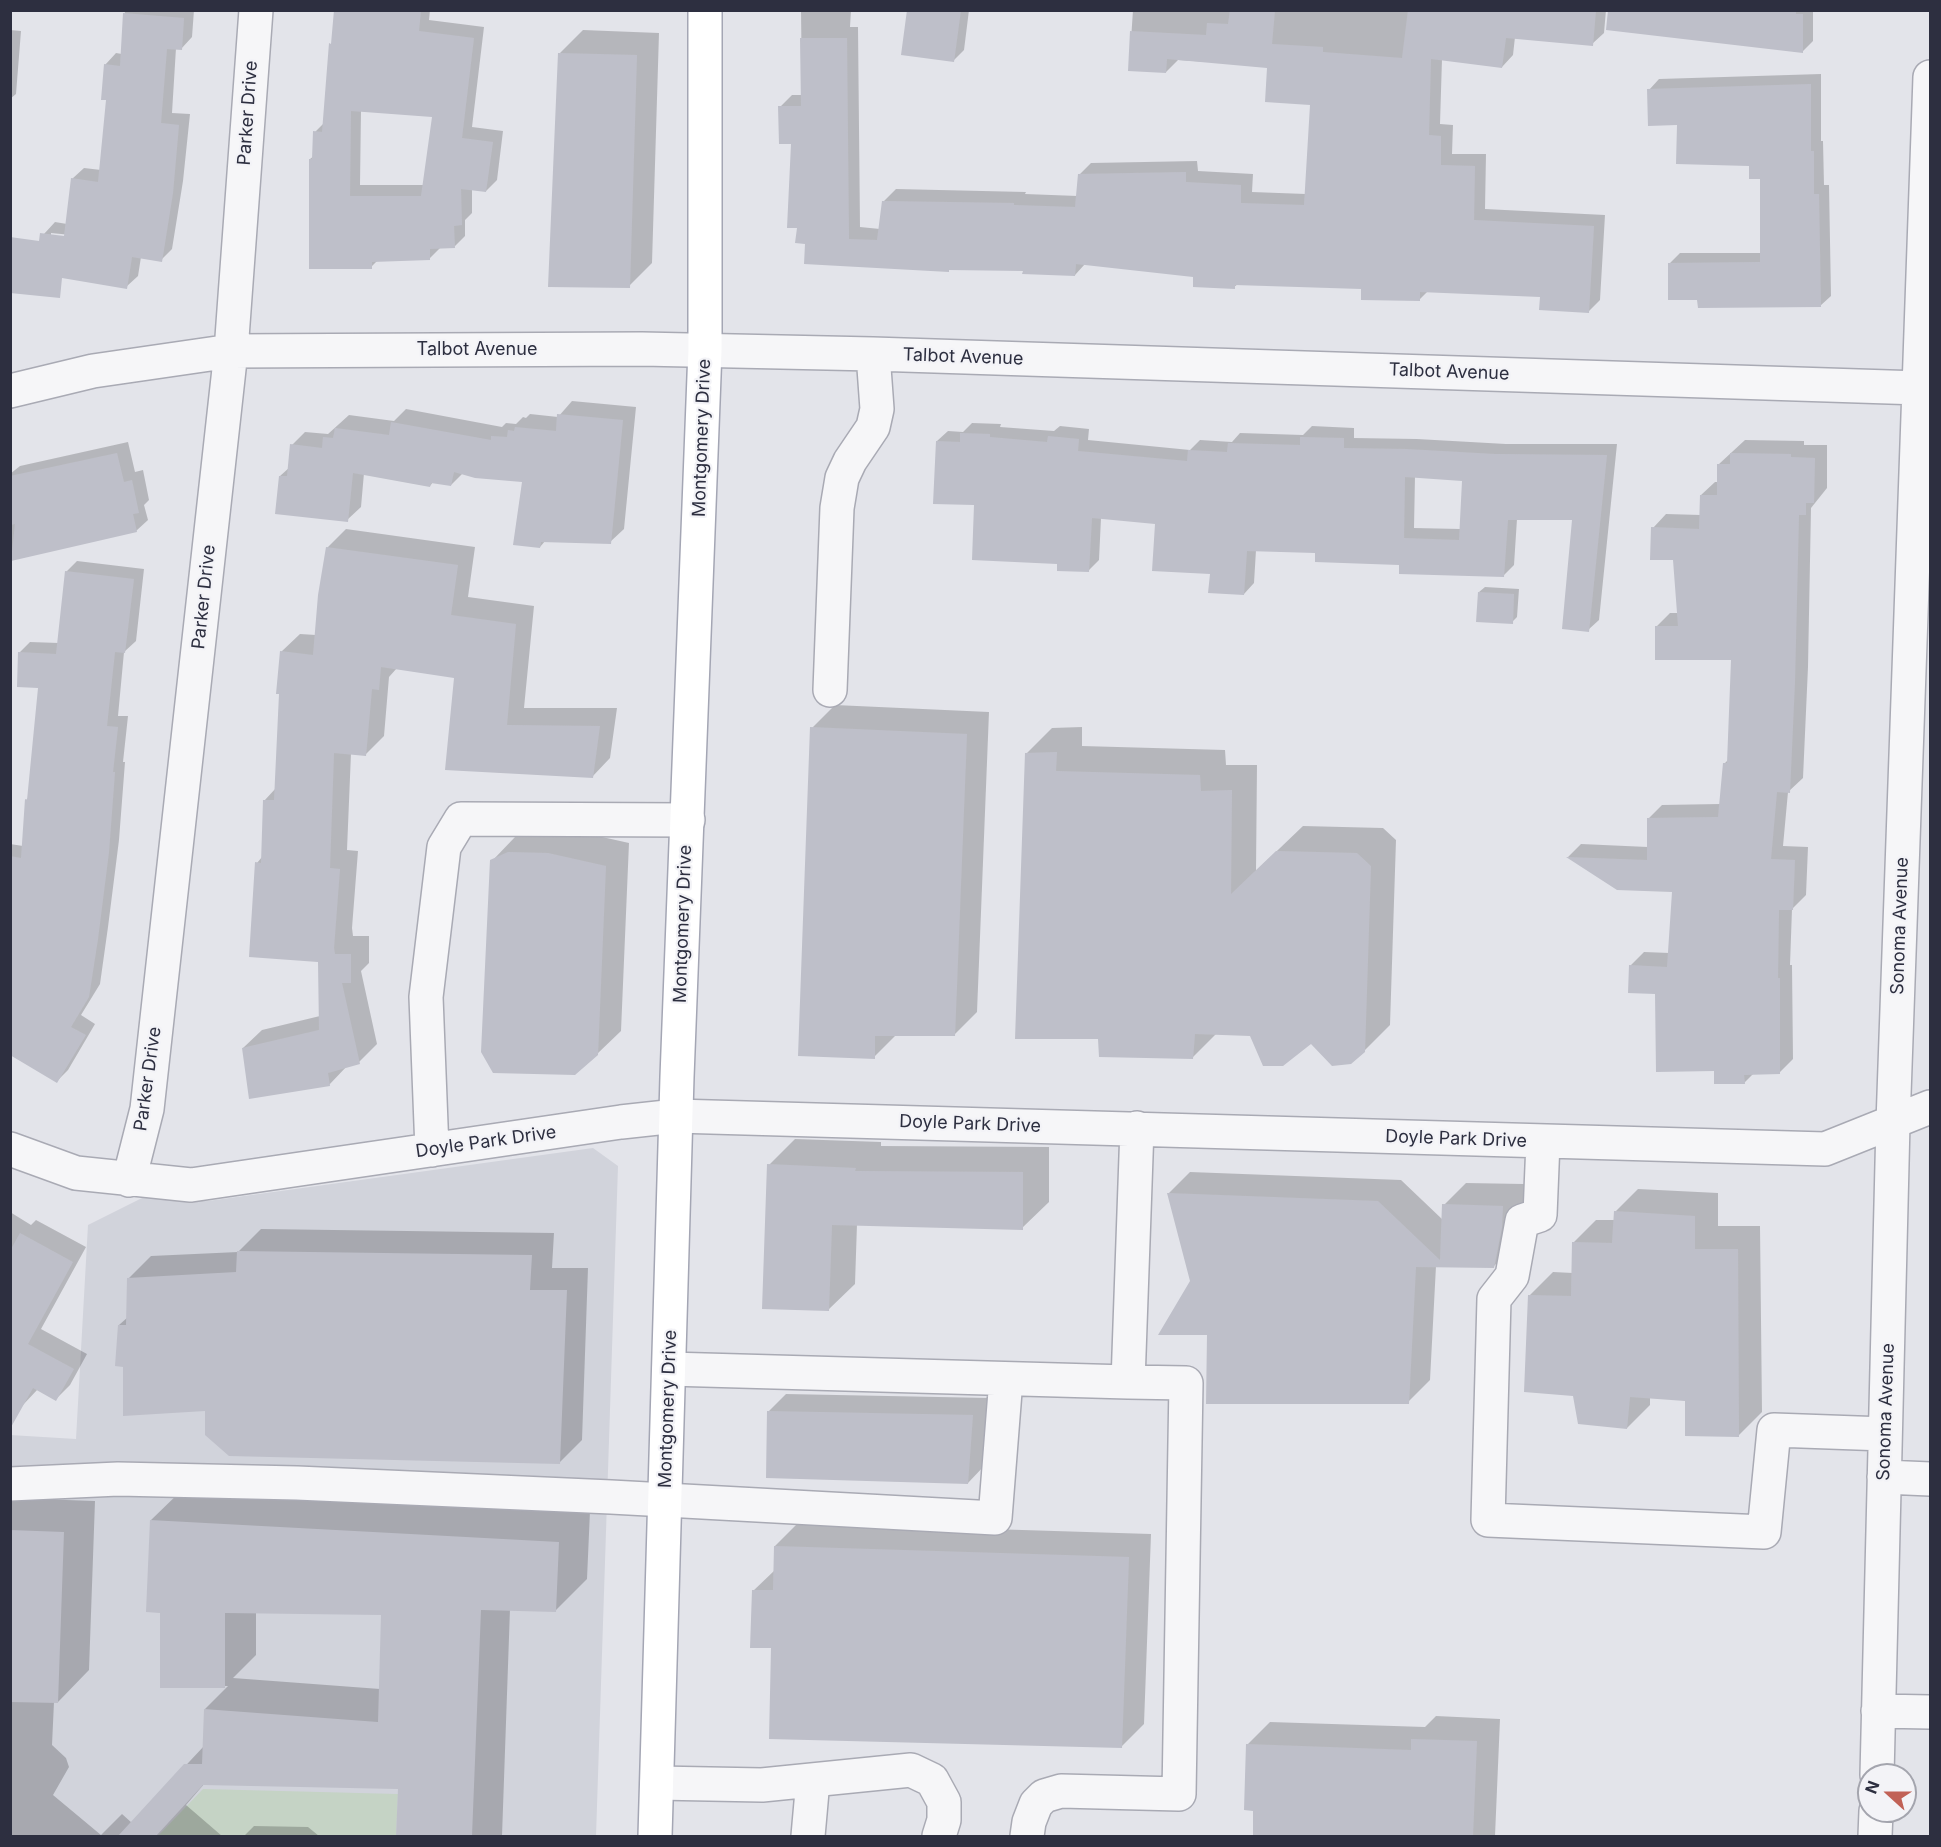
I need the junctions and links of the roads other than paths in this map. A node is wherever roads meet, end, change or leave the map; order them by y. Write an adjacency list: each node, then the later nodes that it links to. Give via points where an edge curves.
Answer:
1 (256, 10): 5 (street, Parker Drive)
2 (705, 10): 4 (main road, Montgomery Drive)
3 (1930, 77): 7 (street, Sonoma Avenue)
4 (705, 350): 5 (street, Talbot Avenue); 6 (street, Talbot Avenue); 10 (main road, Montgomery Drive)
5 (231, 351): 8 (street, Talbot Avenue, via 93,371); 18 (street, Parker Drive, via 147,1109)
6 (873, 354): 7 (street, Talbot Avenue); 9 (street, via 877,409 873,428 842,478 837,508)
7 (1920, 388): 13 (street, Sonoma Avenue)
8 (10, 391)
9 (830, 690)
10 (688, 820): 12 (main road, Montgomery Drive); 17 (street, via 461,819 444,847 426,997)
11 (1930, 1107): 13 (street, Doyle Park Drive)
12 (676, 1116): 14 (street, Doyle Park Drive); 17 (street, Doyle Park Drive); 19 (main road, Montgomery Drive)
13 (1893, 1123): 15 (street, Doyle Park Drive, via 1825,1149); 22 (street, Sonoma Avenue)
14 (1137, 1128): 15 (street, Doyle Park Drive); 21 (street)
15 (1543, 1142): 22 (street, via 1540,1215 1522,1221 1512,1276 1494,1299 1488,1520 1764,1532 1774,1430)
16 (10, 1149): 18 (street, Doyle Park Drive, via 76,1173)
17 (432, 1150): 18 (street, Doyle Park Drive, via 191,1185)
18 (129, 1180)
19 (669, 1369): 20 (street); 26 (main road, Montgomery Drive)
20 (1006, 1379): 21 (street); 26 (street, via 995,1518)
21 (1128, 1382): 35 (street, via 1186,1383 1179,1794 1061,1791 1044,1796 1036,1804)
22 (1885, 1434): 23 (street, Sonoma Avenue)
23 (1884, 1477): 24 (street); 27 (street, Sonoma Avenue)
24 (1930, 1479)
25 (10, 1484): 26 (street, via 153,1479)
26 (665, 1499): 31 (main road, Montgomery Drive)
27 (1878, 1711): 28 (street); 29 (street, Sonoma Avenue)
28 (1930, 1712)
29 (1876, 1763)
30 (813, 1780): 31 (street, via 762,1785); 33 (street); 34 (street, via 911,1770 932,1780 944,1802)
31 (657, 1783): 32 (main road, Montgomery Drive)
32 (655, 1836)
33 (808, 1836)
34 (939, 1836)
35 (1027, 1836)

